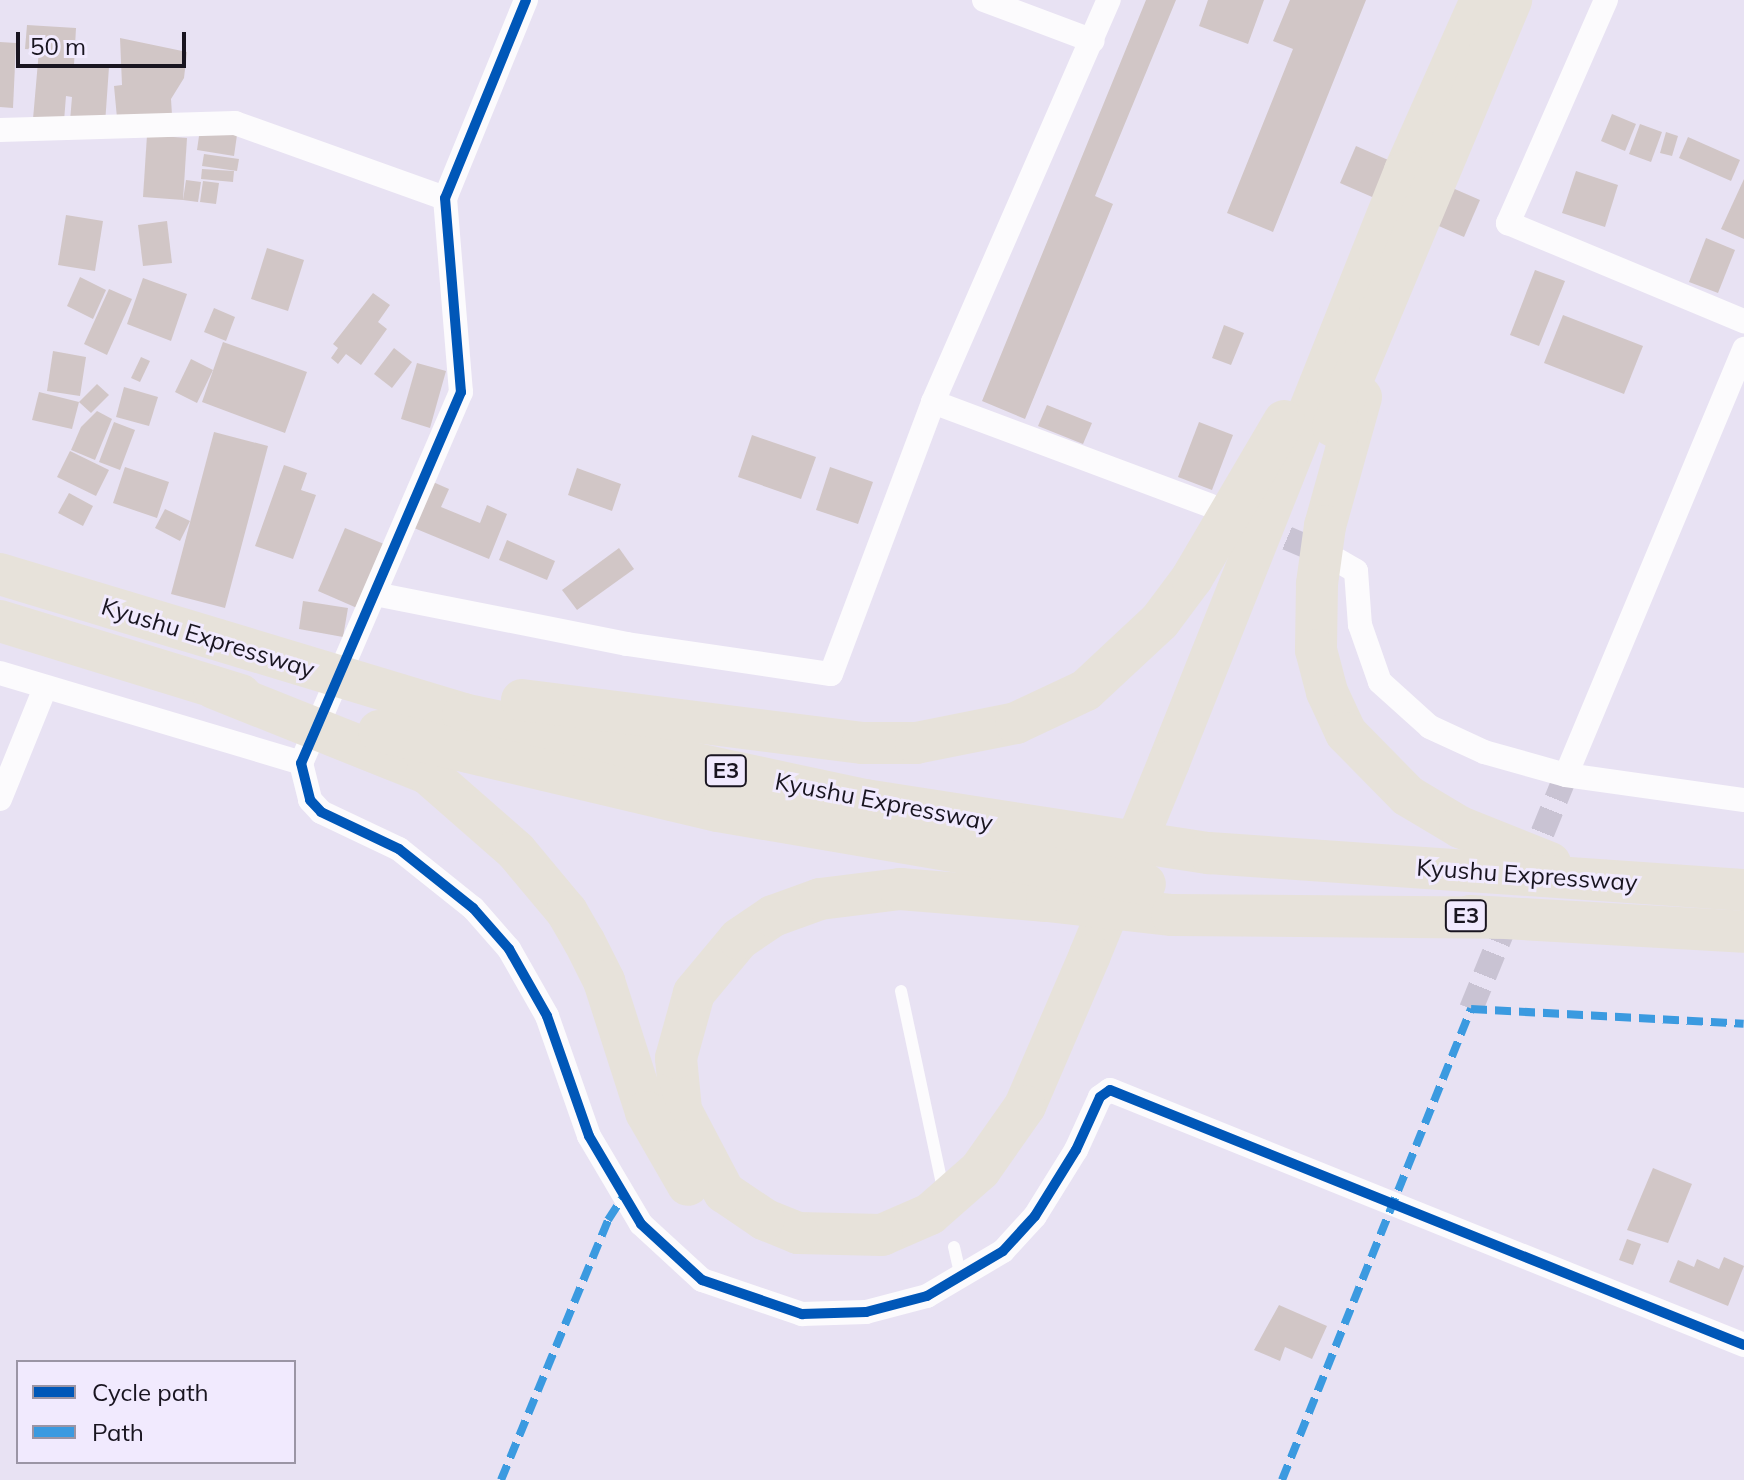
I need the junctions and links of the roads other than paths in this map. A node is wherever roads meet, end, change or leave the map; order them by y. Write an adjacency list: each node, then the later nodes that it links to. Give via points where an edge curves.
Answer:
1 (526, 0): 10 (street)
2 (984, 0): 7 (street)
3 (1109, 0): 7 (street)
4 (1463, 0): 8 (highway)
5 (1606, 0): 12 (street, via 1508,223)
6 (1503, 6): 8 (highway); 11 (highway)
7 (1093, 41): 15 (street)
8 (1460, 55): 13 (highway, via 1405,171)
9 (0, 130): 10 (street, via 235,123)
10 (445, 198): 19 (street, via 461,392)
11 (1381, 314): 23 (highway, via 1236,652 1109,979 1039,1137 1001,1187 935,1242 861,1262 809,1259 761,1248 711,1214 691,1191 646,1112 604,981 567,912 516,851 427,773); 29 (highway, via 1325,526 1314,616 1327,692 1346,733 1408,796 1512,849 1562,868)
12 (1744, 321)
13 (1342, 329): 23 (highway, via 1160,621 1086,690 1016,723 916,743 863,743 549,706); 28 (highway, via 1025,1106 980,1170 930,1214 882,1235 798,1233 764,1219 724,1192 684,1120 676,1058 694,993 739,939 773,916 820,899)
14 (1744, 349): 25 (street)
15 (933, 402): 16 (street); 19 (street, via 831,674 627,644)
16 (1209, 505)
17 (1337, 560): 25 (street, via 1356,571 1360,625 1380,682 1430,727 1484,752)
18 (0, 574): 23 (highway)
19 (375, 594): 24 (street)
20 (0, 621): 23 (highway, Kyushu Expressway / E3, via 214,688)
21 (0, 673): 22 (street)
22 (45, 688): 24 (street); 26 (street)
23 (374, 708): 28 (highway, Kyushu Expressway / E3, via 718,811)
24 (301, 763): 35 (street, via 310,800 321,812 399,849 473,908 509,949 547,1016 589,1136 623,1197 650,1234 702,1280 802,1314 836,1315 927,1296)
25 (1566, 775): 27 (street)
26 (0, 799)
27 (1744, 800)
28 (1060, 869): 29 (highway, Kyushu Expressway / E3, via 1209,853); 31 (highway, Kyushu Expressway / E3, via 1180,903)
29 (1627, 883): 30 (highway, Kyushu Expressway / E3)
30 (1744, 890)
31 (1744, 932)
32 (901, 991): 33 (lane)
33 (942, 1184)
34 (954, 1247): 35 (lane)
35 (962, 1280): 36 (street, via 1003,1251 1035,1216 1076,1150 1100,1097 1110,1090)
36 (1744, 1345)

